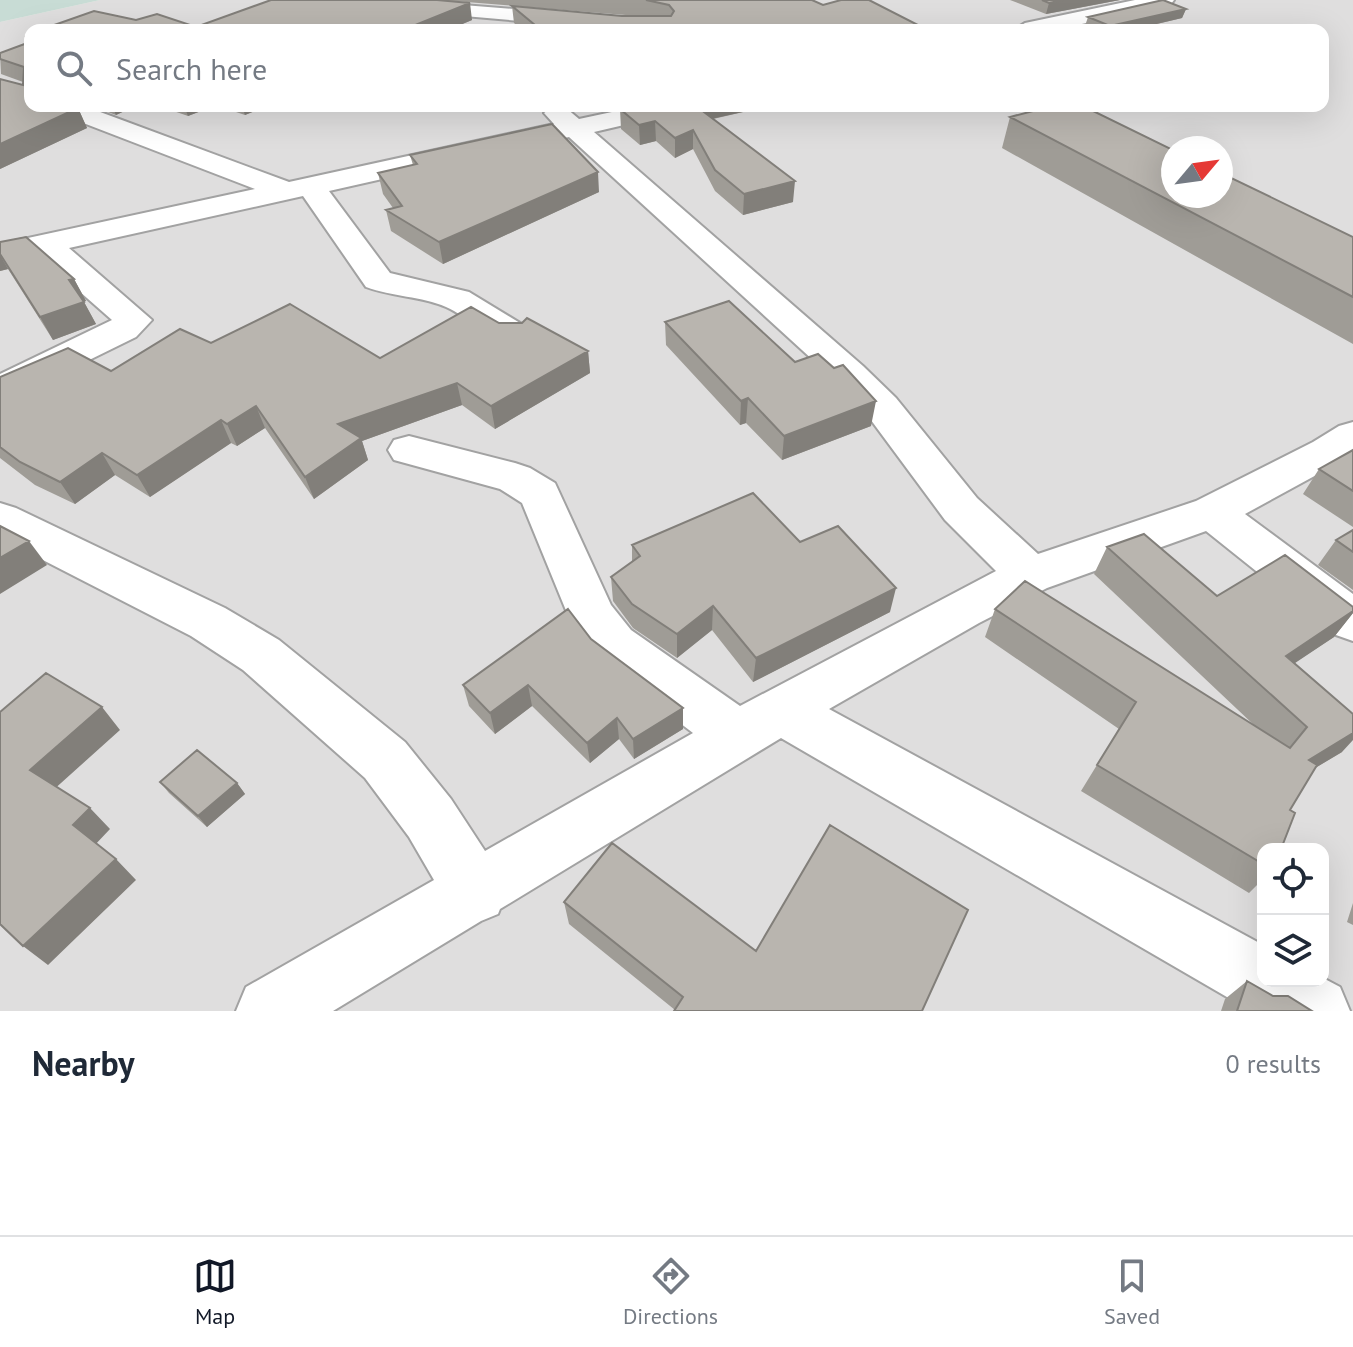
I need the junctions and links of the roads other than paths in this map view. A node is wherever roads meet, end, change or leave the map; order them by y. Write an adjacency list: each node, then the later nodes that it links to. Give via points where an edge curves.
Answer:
1 (1164, 0): 5 (street)
2 (419, 4): 3 (street); 4 (street)
3 (450, 24)
4 (634, 24)
5 (1053, 24)
6 (78, 112): 10 (street)
7 (129, 112): 10 (street)
8 (554, 112): 11 (street)
9 (646, 112): 11 (street)
10 (104, 121): 12 (street)
11 (575, 127): 12 (street); 20 (street, via 850,374 961,509)
12 (298, 188): 13 (street); 14 (street, via 383,283 457,299)
13 (15, 247): 15 (street, via 134,320)
14 (512, 334)
15 (0, 389)
16 (1353, 435): 18 (street)
17 (409, 450): 22 (street, via 531,485 540,494 600,631 613,644)
18 (1212, 512): 20 (street); 21 (street)
19 (0, 519): 23 (street, via 208,622 261,655 385,760 430,818)
20 (1030, 575): 22 (street)
21 (1353, 621)
22 (759, 722): 23 (street); 25 (street)
23 (476, 892): 24 (street)
24 (302, 1004)
25 (1316, 1011)

